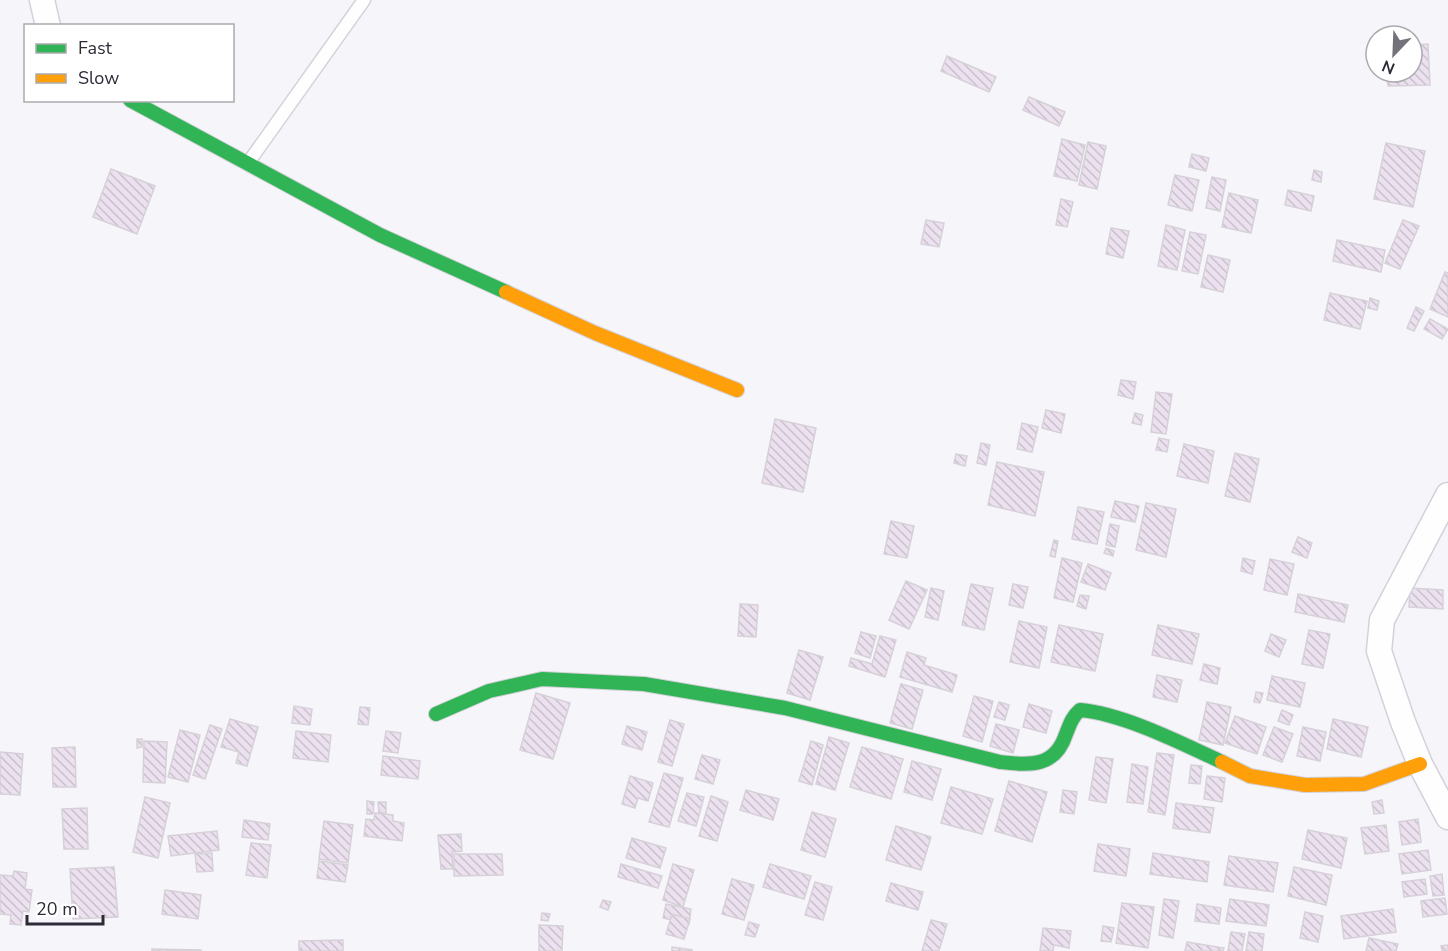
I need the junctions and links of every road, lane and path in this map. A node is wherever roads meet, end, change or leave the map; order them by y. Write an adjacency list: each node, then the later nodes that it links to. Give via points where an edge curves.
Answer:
1 (42, 0): 3 (street)
2 (364, 0): 5 (lane)
3 (48, 24)
4 (134, 102): 5 (street)
5 (248, 164): 6 (street, via 391,240 595,333)
6 (737, 390)
7 (1448, 495): 9 (street, via 1382,620 1379,651)
8 (436, 714): 9 (street, via 489,691 542,679 621,682 785,708 1000,762 1033,765 1048,760 1064,740 1072,716 1080,710 1100,712 1181,743 1250,776 1305,785 1364,784)
9 (1420, 764): 10 (street)
10 (1448, 817)

